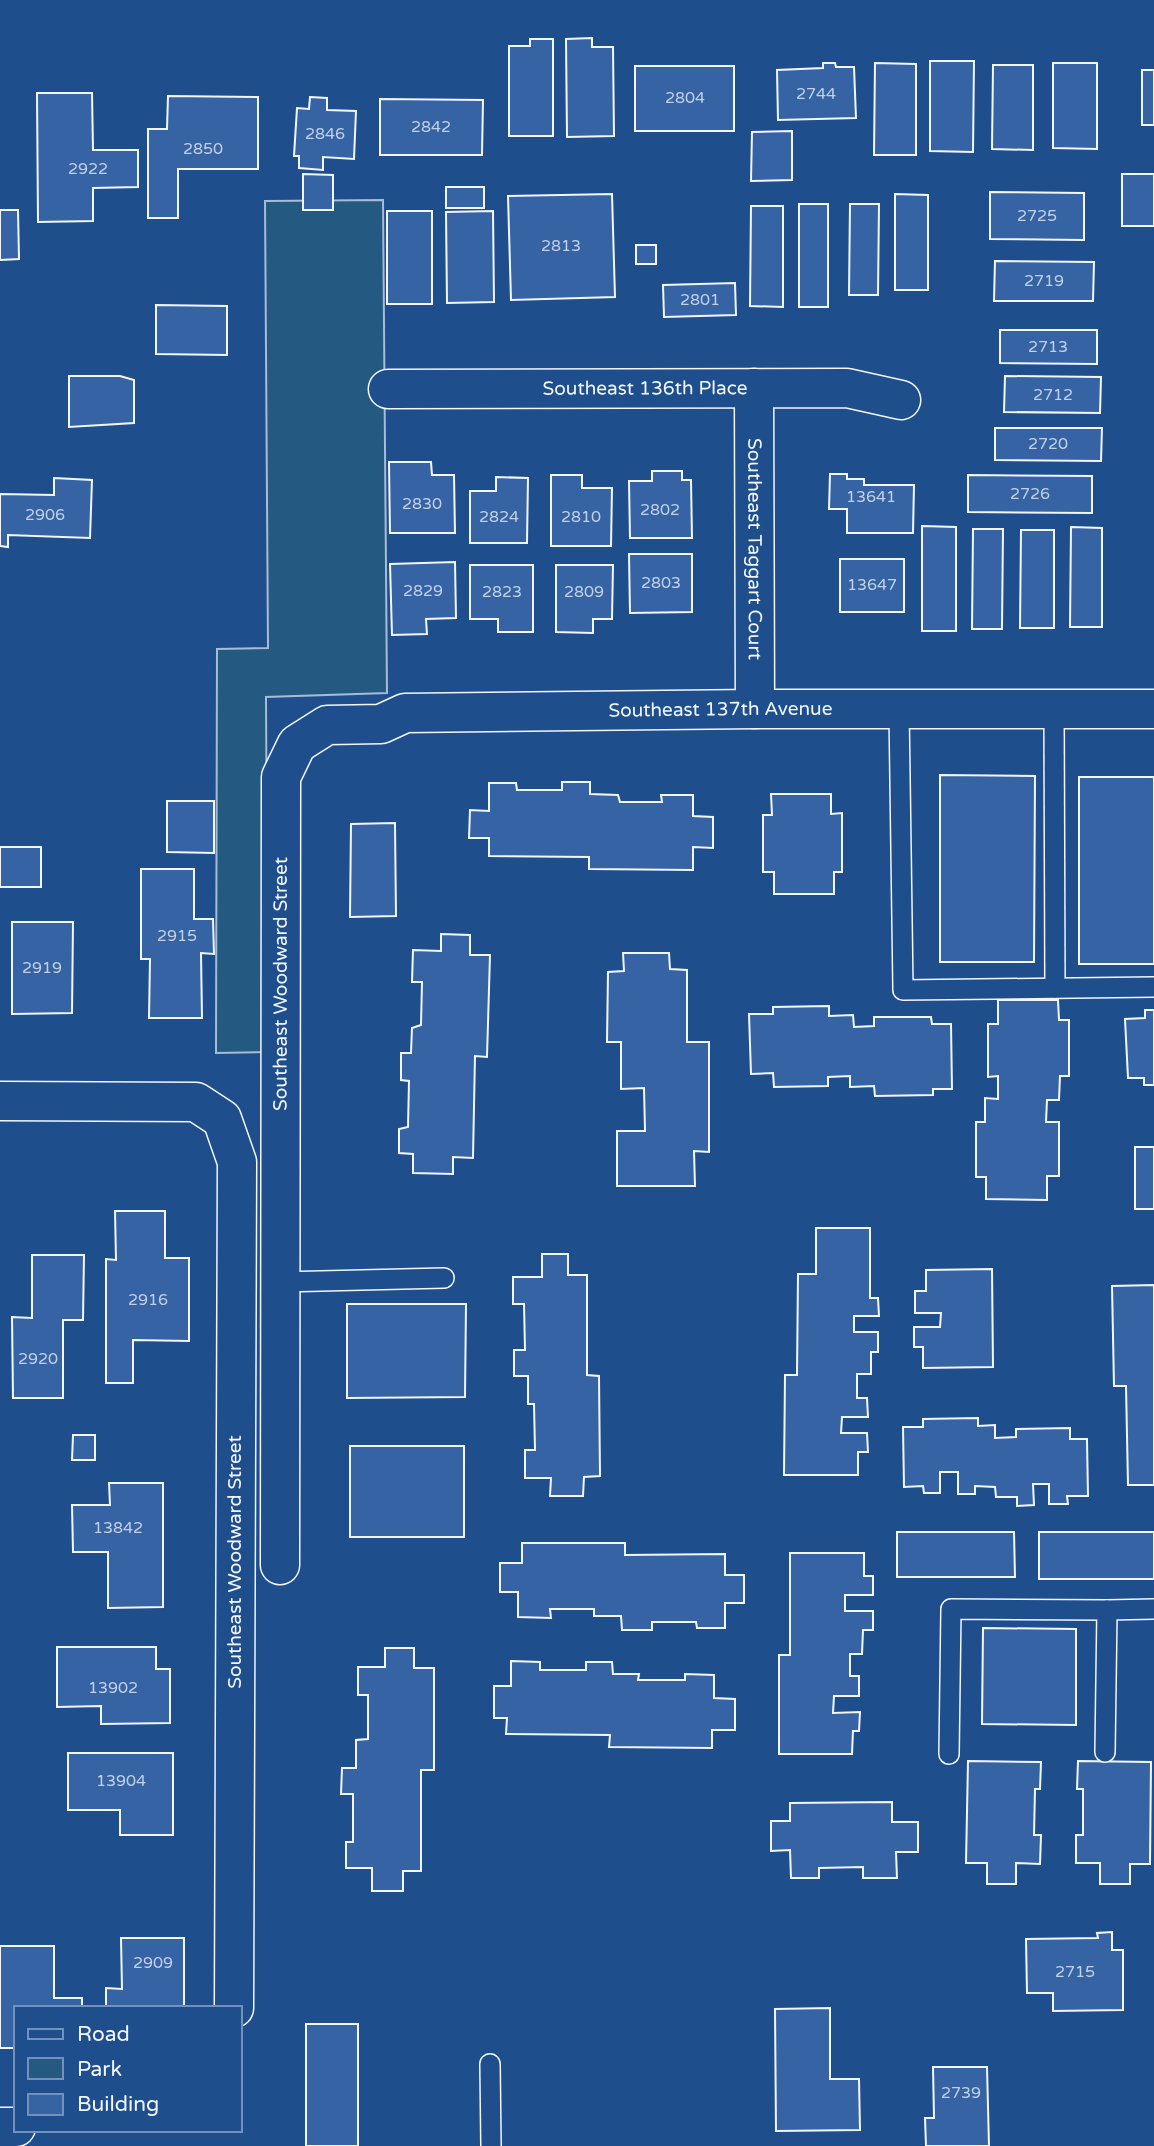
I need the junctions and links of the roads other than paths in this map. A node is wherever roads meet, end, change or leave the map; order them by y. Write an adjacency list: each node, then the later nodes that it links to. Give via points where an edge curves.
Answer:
1 (754, 388): 2 (street, Southeast 136th Place); 3 (street, Southeast 136th Place, via 847,388); 4 (street, Southeast Taggart Court)
2 (388, 389)
3 (901, 400)
4 (755, 709): 5 (street, Southeast 137th Avenue); 8 (street, Southeast 137th Avenue, via 405,713 381,724 327,725)
5 (900, 709): 6 (street, Southeast 137th Avenue); 10 (lane, via 903,990)
6 (1054, 709): 7 (street, Southeast 137th Avenue); 10 (lane)
7 (1154, 709)
8 (297, 744): 13 (street, Southeast Woodward Street, via 281,776)
9 (1154, 987): 10 (lane)
10 (1055, 989)
11 (0, 1101): 19 (street, Southeast Woodward Street, via 196,1102 222,1119 237,1162)
12 (444, 1278): 13 (lane)
13 (280, 1282): 14 (street, Southeast Woodward Street)
14 (280, 1565)
15 (1154, 1609): 16 (lane)
16 (1107, 1610): 17 (lane); 18 (lane, via 951,1609)
17 (1105, 1752)
18 (949, 1754)
19 (234, 2006)
20 (489, 2064): 21 (lane)
21 (491, 2146)

